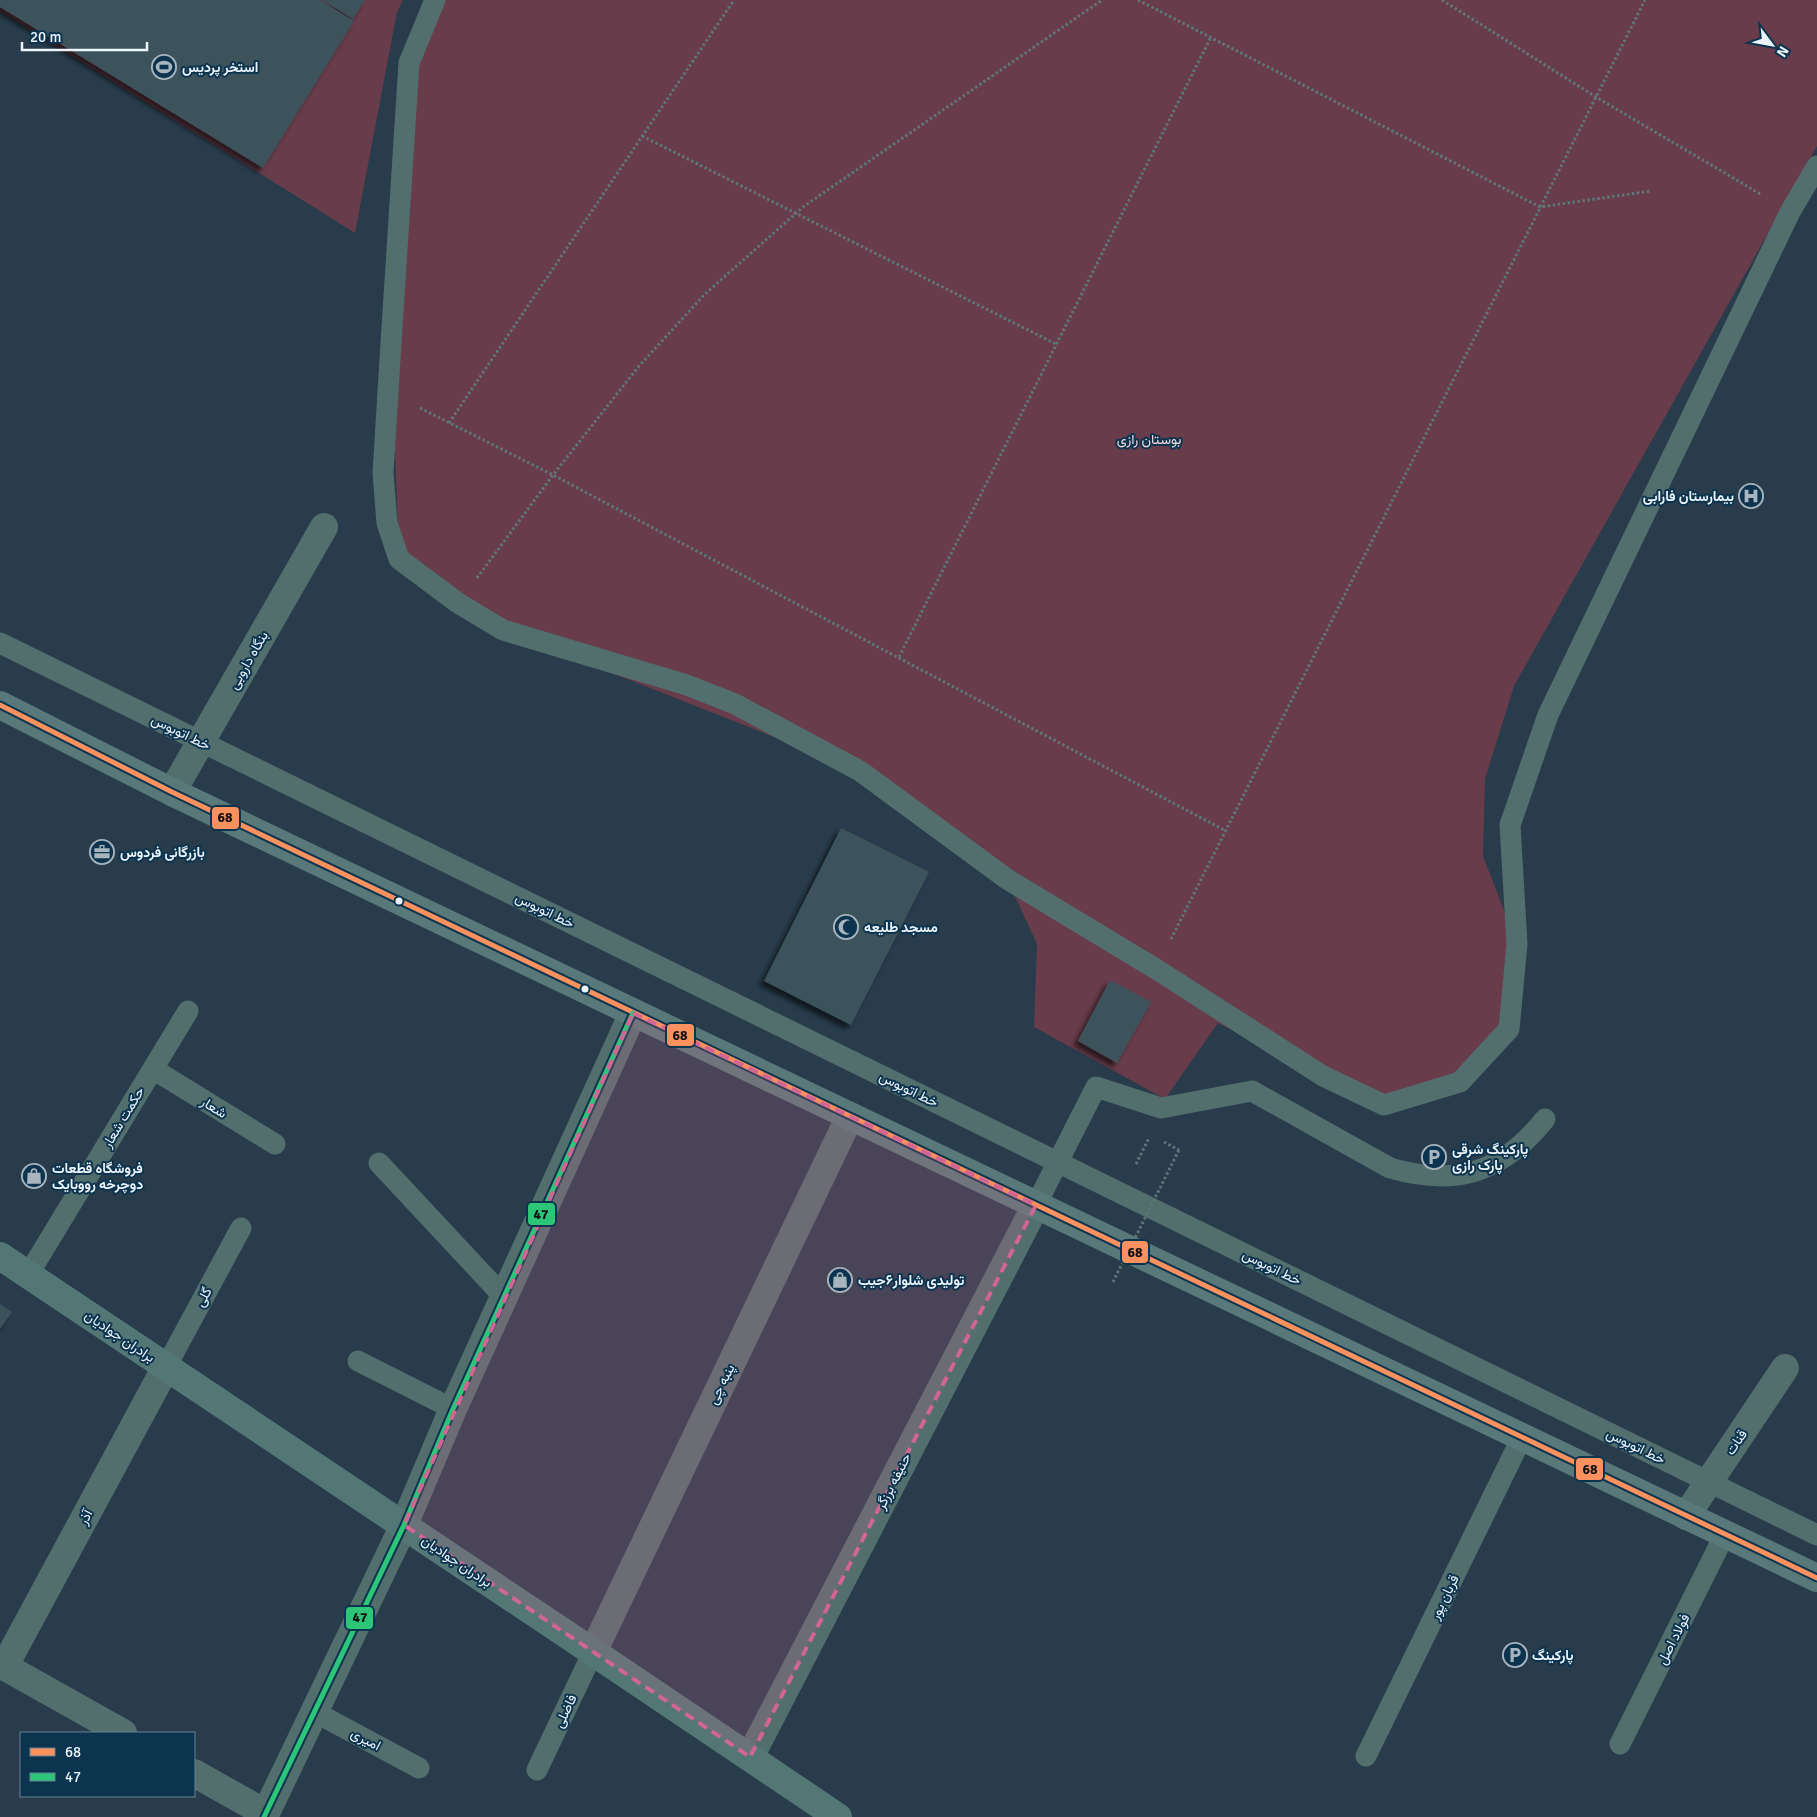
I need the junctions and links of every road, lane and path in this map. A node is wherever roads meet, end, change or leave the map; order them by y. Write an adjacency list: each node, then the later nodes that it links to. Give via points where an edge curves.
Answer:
1 (435, 0): 16 (lane, via 409,63)
2 (734, 0): 9 (path)
3 (1102, 0): 14 (path)
4 (1138, 0): 7 (path)
5 (1442, 0): 8 (path)
6 (1644, 0): 8 (path)
7 (1211, 37): 12 (path); 15 (path)
8 (1596, 97): 12 (path); 13 (path)
9 (642, 136): 14 (path); 17 (path)
10 (1817, 166): 13 (lane)
11 (1651, 191): 12 (path)
12 (1540, 207): 25 (path)
13 (1790, 212): 26 (lane, via 1548,715 1510,824 1517,944 1509,1029 1460,1082 1384,1105 1323,1076)
14 (797, 214): 15 (path); 18 (path, via 705,294 639,366)
15 (1056, 344): 22 (path)
16 (388, 392): 17 (path); 20 (lane, via 383,473 387,523 399,560)
17 (449, 423): 18 (path)
18 (553, 475): 20 (path); 22 (path)
19 (324, 527): 24 (street, بنگاه داروبی)
20 (458, 603): 26 (lane, via 503,630 687,685 735,704 860,771 1007,878)
21 (0, 643): 49 (lane, خط اتوبوس)
22 (899, 658): 25 (path)
23 (0, 705): 24 (main road)
24 (172, 792): 28 (main road)
25 (1226, 831): 26 (path)
26 (1156, 969)
27 (188, 1011): 29 (lane, حکمت شعار)
28 (633, 1013): 30 (main road); 40 (street)
29 (153, 1069): 32 (lane, شعار); 38 (lane, حکمت شعار)
30 (850, 1116): 35 (main road); 51 (street, پنبه چی)
31 (1545, 1119): 35 (lane, via 1510,1155 1464,1174 1439,1177 1390,1168 1252,1092 1161,1108 1096,1087)
32 (275, 1144)
33 (1179, 1150): 39 (path, bridge)
34 (379, 1163): 40 (lane)
35 (1036, 1205): 45 (main road); 57 (street, حنیفه برزگر)
36 (241, 1228): 42 (lane, گلی)
37 (0, 1256): 38 (street, برادران جوادیان)
38 (28, 1275): 42 (street, برادران جوادیان)
39 (1113, 1282)
40 (504, 1297): 44 (street)
41 (358, 1361): 44 (lane)
42 (166, 1367): 47 (street, برادران جوادیان); 52 (street, آذر)
43 (1785, 1368): 46 (street, قنات)
44 (453, 1410): 47 (street)
45 (1522, 1437): 46 (main road); 56 (lane, قربان پور)
46 (1686, 1516): 48 (main road)
47 (404, 1525): 51 (street, برادران جوادیان); 53 (street)
48 (1725, 1534): 50 (main road); 55 (lane, فولاد اصل)
49 (1817, 1535)
50 (1817, 1578)
51 (593, 1652): 57 (street, برادران جوادیان); 59 (lane, فاضلی)
52 (2, 1665): 54 (street)
53 (313, 1711): 58 (lane, امیری); 61 (street)
54 (121, 1732)
55 (1620, 1744)
56 (1366, 1756)
57 (750, 1757): 62 (street, برادران جوادیان)
58 (419, 1768)
59 (537, 1770)
60 (195, 1774): 61 (street)
61 (264, 1815)
62 (838, 1817)

